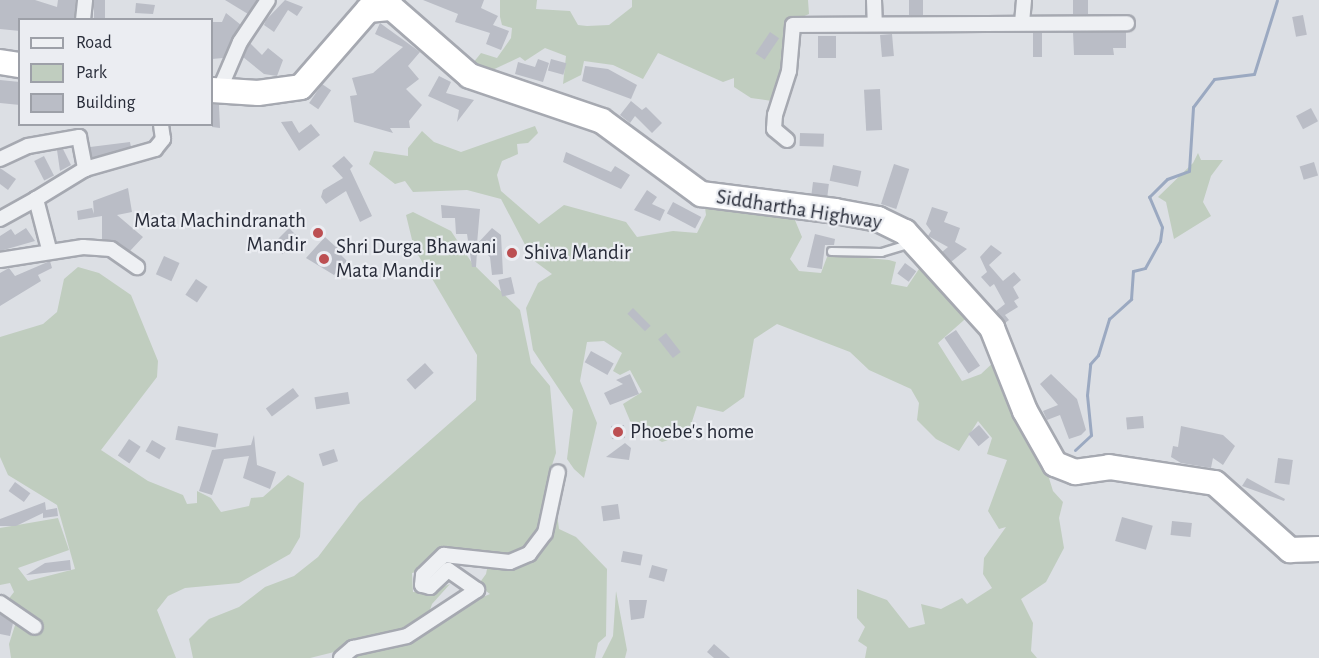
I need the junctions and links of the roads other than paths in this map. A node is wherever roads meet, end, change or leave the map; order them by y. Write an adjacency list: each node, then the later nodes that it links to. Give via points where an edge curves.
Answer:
1 (85, 0): 5 (street)
2 (268, 0): 11 (street, via 240,42)
3 (874, 0): 8 (street)
4 (1024, 0): 7 (street)
5 (83, 18)
6 (1128, 22): 7 (street)
7 (1022, 23): 8 (street)
8 (874, 24): 13 (street, via 793,25 789,71 774,129)
9 (0, 62): 10 (highway)
10 (18, 65)
11 (215, 91): 18 (highway, Siddhartha Highway, via 258,93 301,87 368,10 392,8 470,76 602,121 701,194 878,219)
12 (161, 126): 15 (street, via 163,139 155,149)
13 (787, 140)
14 (0, 159): 15 (street, via 28,146 79,136)
15 (85, 169): 16 (street)
16 (36, 200): 17 (street); 19 (street)
17 (0, 219)
18 (916, 240): 20 (lane, via 881,252); 24 (highway, Siddhartha Highway, via 992,328 1025,411 1055,464 1075,472 1109,467 1215,483 1290,549)
19 (49, 249): 21 (street); 22 (street, via 111,249)
20 (831, 251)
21 (0, 260)
22 (137, 267)
23 (558, 472): 27 (street, via 545,533 529,554 510,562 444,555 423,575 422,585 430,587 448,570 477,590 407,636 353,648)
24 (1319, 549)
25 (0, 603): 26 (street)
26 (35, 627)
27 (341, 658)

